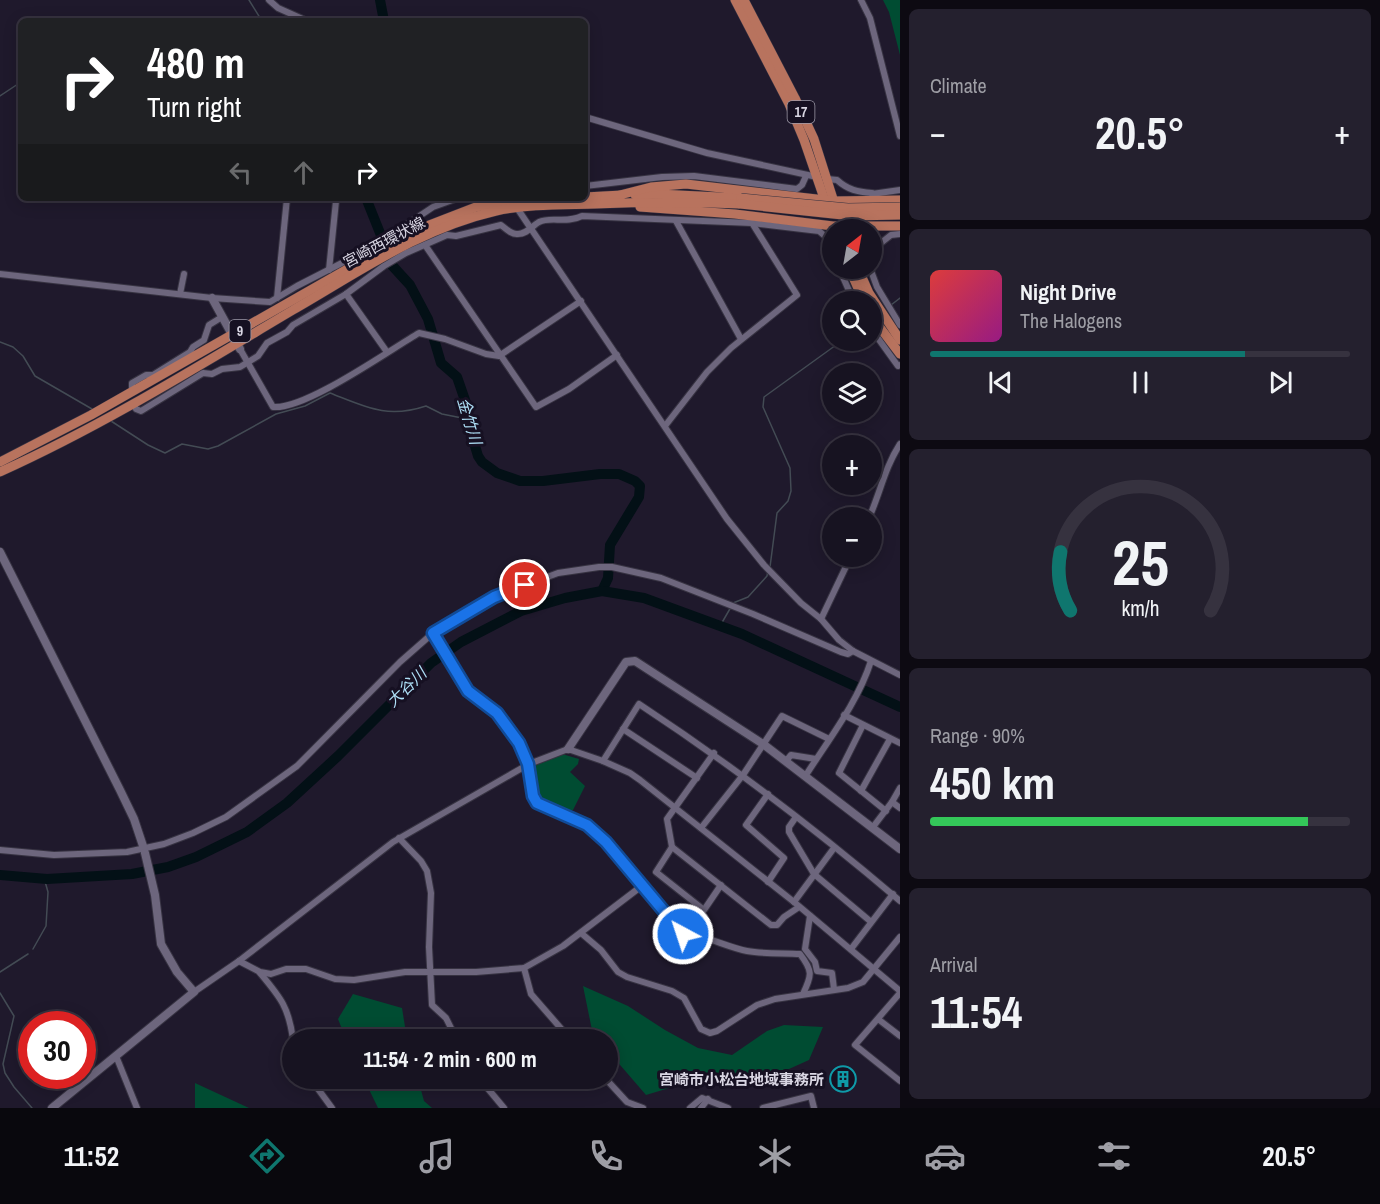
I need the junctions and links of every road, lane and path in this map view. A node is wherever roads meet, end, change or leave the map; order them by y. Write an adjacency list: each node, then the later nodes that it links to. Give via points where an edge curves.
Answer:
1 (269, 0): 5 (street)
2 (735, 0): 9 (main road, 17, via 789,104)
3 (744, 0): 9 (main road, 17, via 814,139)
4 (861, 0): 7 (street, via 870,18)
5 (300, 18)
6 (588, 118): 8 (street, via 707,153)
7 (900, 136)
8 (806, 176): 9 (street); 10 (street, via 796,189 694,176)
9 (820, 179): 13 (main road, via 808,193); 14 (street, via 837,180); 23 (main road, 17)
10 (588, 186)
11 (900, 190): 14 (street)
12 (588, 197): 15 (main road, 宮崎西環状線 / 9)
13 (796, 197): 15 (main road, via 686,184 651,186); 23 (main road)
14 (871, 197): 17 (main road); 23 (main road)
15 (616, 199): 16 (main road, 宮崎西環状線 / 9); 22 (main road, 宮崎西環状線 / 9); 30 (main road, via 657,210 735,214)
16 (588, 200)
17 (900, 200)
18 (287, 201): 48 (street)
19 (336, 201): 40 (street)
20 (450, 201): 37 (street, via 433,207)
21 (547, 201): 24 (main road, 宮崎西環状線 / 9)
22 (741, 201): 25 (main road, 宮崎西環状線 / 9, bridge); 26 (main road, 宮崎西環状線 / 9, bridge, via 852,216)
23 (829, 201): 27 (main road, 17)
24 (513, 202): 33 (street); 37 (main road, 宮崎西環状線 / 9, via 476,207 426,225)
25 (900, 207)
26 (900, 215)
27 (835, 219)
28 (676, 221): 29 (street); 33 (street, via 582,216 540,222); 53 (street)
29 (752, 223): 34 (street); 53 (street, via 796,295)
30 (822, 226)
31 (900, 226): 32 (main road)
32 (882, 227)
33 (531, 230): 38 (street, via 514,234 501,225 447,235); 49 (street)
34 (822, 234)
35 (900, 234): 36 (street)
36 (882, 242)
37 (401, 243): 38 (street); 39 (main road, 宮崎西環状線 / 9); 39 (street)
38 (425, 245): 60 (street)
39 (378, 256): 40 (street); 46 (street); 55 (main road, 宮崎西環状線 / 9)
40 (329, 270): 48 (street)
41 (0, 274): 45 (street)
42 (184, 274): 45 (street)
43 (863, 279): 54 (main road)
44 (874, 279): 51 (street)
45 (180, 294): 47 (street)
46 (346, 294): 57 (street); 61 (street, via 293,325)
47 (212, 298): 48 (street, via 270,302); 50 (street)
48 (277, 298)
49 (582, 302): 59 (street); 60 (street)
50 (222, 317): 55 (street); 63 (street, via 209,325 204,340 190,352 132,383)
51 (900, 325)
52 (882, 331): 58 (main road)
53 (741, 339): 65 (street, via 708,372)
54 (900, 340)
55 (236, 343): 61 (street); 63 (main road, 宮崎西環状線 / 9); 64 (main road, 宮崎西環状線 / 9)
56 (882, 344): 62 (street)
57 (387, 352): 60 (street, via 419,333); 61 (street, via 308,399 279,408 273,407)
58 (900, 354)
59 (617, 355): 60 (street, via 536,407); 65 (street)
60 (499, 356)
61 (247, 362): 64 (street, via 212,374 203,373 141,411)
62 (900, 365)
63 (132, 392): 67 (main road, 宮崎西環状線 / 9)
64 (134, 405): 68 (main road, 宮崎西環状線 / 9)
65 (666, 426): 72 (street, via 727,519 764,565)
66 (900, 444): 69 (street, via 889,460)
67 (0, 462)
68 (0, 472)
69 (874, 507)
70 (0, 552): 108 (street, via 120,789)
71 (846, 567): 72 (street)
72 (821, 619): 74 (street)
73 (434, 634): 74 (street, via 494,597 525,585 558,573 612,567 661,578 841,652); 89 (street, via 468,691 504,720); 108 (street, via 277,782 226,817)
74 (853, 651): 75 (street)
75 (871, 661): 76 (street); 77 (street)
76 (900, 675)
77 (844, 715): 78 (street); 80 (street)
78 (863, 725): 81 (street); 94 (street, via 839,773)
79 (623, 729): 85 (street, via 639,704); 87 (street); 92 (street)
80 (829, 739): 83 (street, via 782,716); 86 (street)
81 (890, 739): 82 (street); 94 (street)
82 (900, 743)
83 (763, 744): 84 (street, via 635,661 626,662); 88 (street); 90 (street)
84 (568, 749): 87 (street); 89 (street)
85 (714, 753): 90 (street); 92 (street)
86 (816, 759): 88 (street, via 791,755); 91 (street)
87 (603, 761): 97 (street, via 630,773)
88 (786, 761): 91 (street)
89 (528, 764): 103 (street); 111 (street, via 537,803 587,825)
90 (743, 775): 95 (street); 102 (street)
91 (806, 775): 101 (street)
92 (697, 777): 97 (street)
93 (900, 788): 96 (street)
94 (861, 791): 99 (street)
95 (768, 794): 100 (street); 110 (street, via 746,825 784,858)
96 (892, 802): 98 (street); 99 (street)
97 (675, 807): 102 (street); 104 (street, via 667,819)
98 (900, 808)
99 (886, 811): 101 (street)
100 (796, 817): 105 (street); 109 (street, via 789,832)
101 (873, 827): 106 (street)
102 (701, 828): 110 (street)
103 (399, 838): 122 (street); 126 (street, via 427,871)
104 (672, 847): 112 (street); 112 (street, via 656,872 704,910)
105 (834, 848): 109 (street); 113 (street)
106 (900, 849)
107 (0, 850): 108 (street, via 54,855)
108 (145, 851): 128 (street, via 161,944)
109 (814, 874): 115 (street); 118 (street)
110 (768, 882): 115 (street)
111 (643, 885): 119 (street); 130 (street, via 683,934 691,933 749,952 800,954 809,966 810,978)
112 (721, 885): 116 (street, via 771,925 777,926)
113 (893, 894): 114 (street); 118 (street)
114 (900, 901)
115 (794, 902): 116 (street)
116 (800, 907): 117 (street)
117 (810, 916): 121 (street); 127 (street, via 805,949 817,971 832,973)
118 (870, 921): 121 (street)
119 (581, 933): 123 (street); 130 (street, via 618,972 684,998 701,1029 710,1033 757,1005)
120 (900, 937): 124 (street)
121 (851, 949): 124 (street)
122 (239, 961): 125 (street); 128 (street)
123 (524, 968): 126 (street); 134 (street, via 531,994)
124 (874, 969): 127 (street, via 855,986); 129 (street)
125 (260, 972): 126 (street, via 306,969 335,979 354,980); 132 (street, via 280,998 291,1018)
126 (432, 972): 133 (street, via 432,1005)
127 (834, 988): 130 (street)
128 (194, 992): 136 (street)
129 (900, 992): 131 (street)
130 (803, 994)
131 (878, 1019): 135 (street); 137 (street, via 855,1045)
132 (292, 1029)
133 (452, 1029)
134 (561, 1029)
135 (900, 1036)
136 (116, 1056): 143 (street); 144 (street)
137 (900, 1081)
138 (318, 1089): 145 (street)
139 (488, 1089): 146 (street)
140 (615, 1089): 147 (street, via 627,1102)
141 (708, 1099): 148 (street, via 702,1098); 149 (street); 150 (street)
142 (778, 1107): 151 (street); 152 (street, via 811,1096)
143 (51, 1108)
144 (137, 1108)
145 (332, 1108)
146 (504, 1108)
147 (643, 1108)
148 (690, 1108)
149 (702, 1108)
150 (728, 1108)
151 (763, 1108)
152 (814, 1108)

